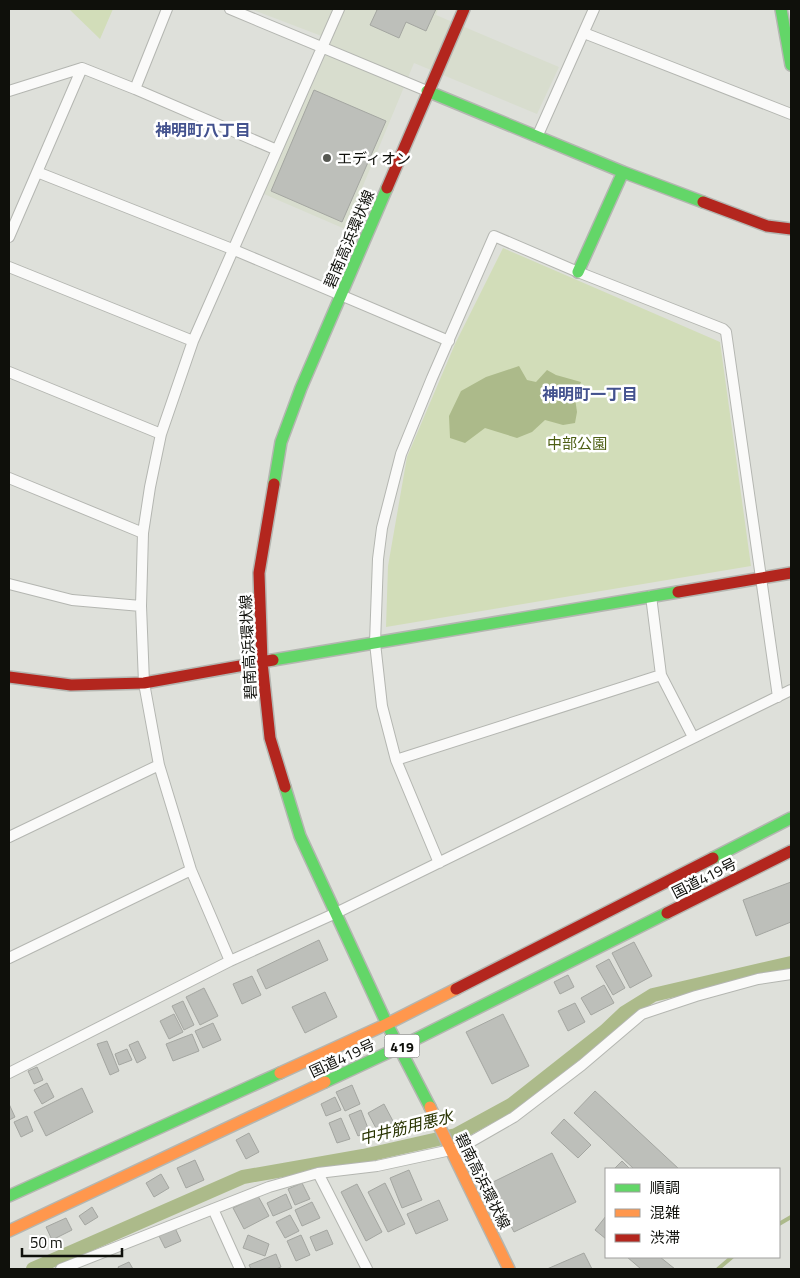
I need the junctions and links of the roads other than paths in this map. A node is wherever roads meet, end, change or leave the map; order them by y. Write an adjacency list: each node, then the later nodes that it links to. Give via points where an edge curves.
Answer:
1 (167, 9): 11 (street)
2 (230, 9): 8 (street)
3 (339, 9): 8 (street)
4 (464, 9): 13 (main road, 碧南高浜環状線)
5 (594, 9): 7 (street)
6 (782, 9): 9 (main road)
7 (584, 33): 14 (street); 15 (street)
8 (323, 48): 13 (street); 16 (street)
9 (791, 65)
10 (82, 68): 11 (street); 12 (street); 17 (street)
11 (135, 89): 16 (street)
12 (9, 91)
13 (427, 92): 15 (main road); 24 (main road, 碧南高浜環状線)
14 (791, 114)
15 (537, 137): 18 (main road)
16 (277, 150): 21 (street)
17 (37, 172): 20 (street); 21 (street)
18 (623, 172): 19 (main road, via 767,226); 23 (main road)
19 (791, 229)
20 (9, 237)
21 (232, 249): 24 (street); 25 (street)
22 (9, 267): 25 (street)
23 (578, 272): 26 (street, via 494,236); 32 (street, via 726,332)
24 (342, 296): 26 (street); 37 (main road, 碧南高浜環状線, via 281,442 259,573)
25 (193, 341): 28 (street)
26 (449, 341): 36 (street, via 401,454 382,528)
27 (9, 372): 28 (street)
28 (161, 434): 30 (street)
29 (9, 478): 30 (street)
30 (143, 533): 35 (street)
31 (791, 572): 32 (main road)
32 (761, 578): 34 (main road); 42 (street)
33 (9, 584): 35 (street, via 72,600)
34 (651, 596): 36 (main road); 38 (street)
35 (141, 606): 40 (street)
36 (375, 643): 37 (main road); 44 (street, via 382,706)
37 (262, 662): 40 (main road); 51 (main road, 碧南高浜環状線, via 270,738 300,836)
38 (661, 675): 43 (street); 44 (street)
39 (9, 677): 40 (main road, via 71,685)
40 (144, 683): 45 (street)
41 (791, 690): 42 (street)
42 (778, 697): 43 (street)
43 (693, 737): 49 (street)
44 (396, 760): 49 (street)
45 (159, 765): 47 (street); 50 (street)
46 (791, 818): 55 (main road, 国道419号 / 419)
47 (9, 837)
48 (791, 851): 56 (main road, 国道419号 / 419)
49 (439, 863): 51 (street)
50 (191, 870): 52 (street); 53 (street)
51 (336, 913): 53 (street); 55 (main road, 碧南高浜環状線)
52 (9, 958)
53 (230, 961): 57 (street)
54 (791, 974): 58 (street, via 758,979 642,1014 514,1117 460,1148)
55 (387, 1024): 56 (main road, 碧南高浜環状線); 60 (main road, 国道419号 / 419)
56 (400, 1047): 58 (main road, 碧南高浜環状線); 62 (main road, 国道419号 / 419)
57 (9, 1073)
58 (450, 1150): 59 (street, via 377,1166); 66 (main road, 碧南高浜環状線)
59 (318, 1173): 61 (street); 65 (street)
60 (9, 1196)
61 (213, 1208): 63 (street); 64 (street)
62 (9, 1231)
63 (61, 1269)
64 (240, 1269)
65 (367, 1269)
66 (509, 1269)

